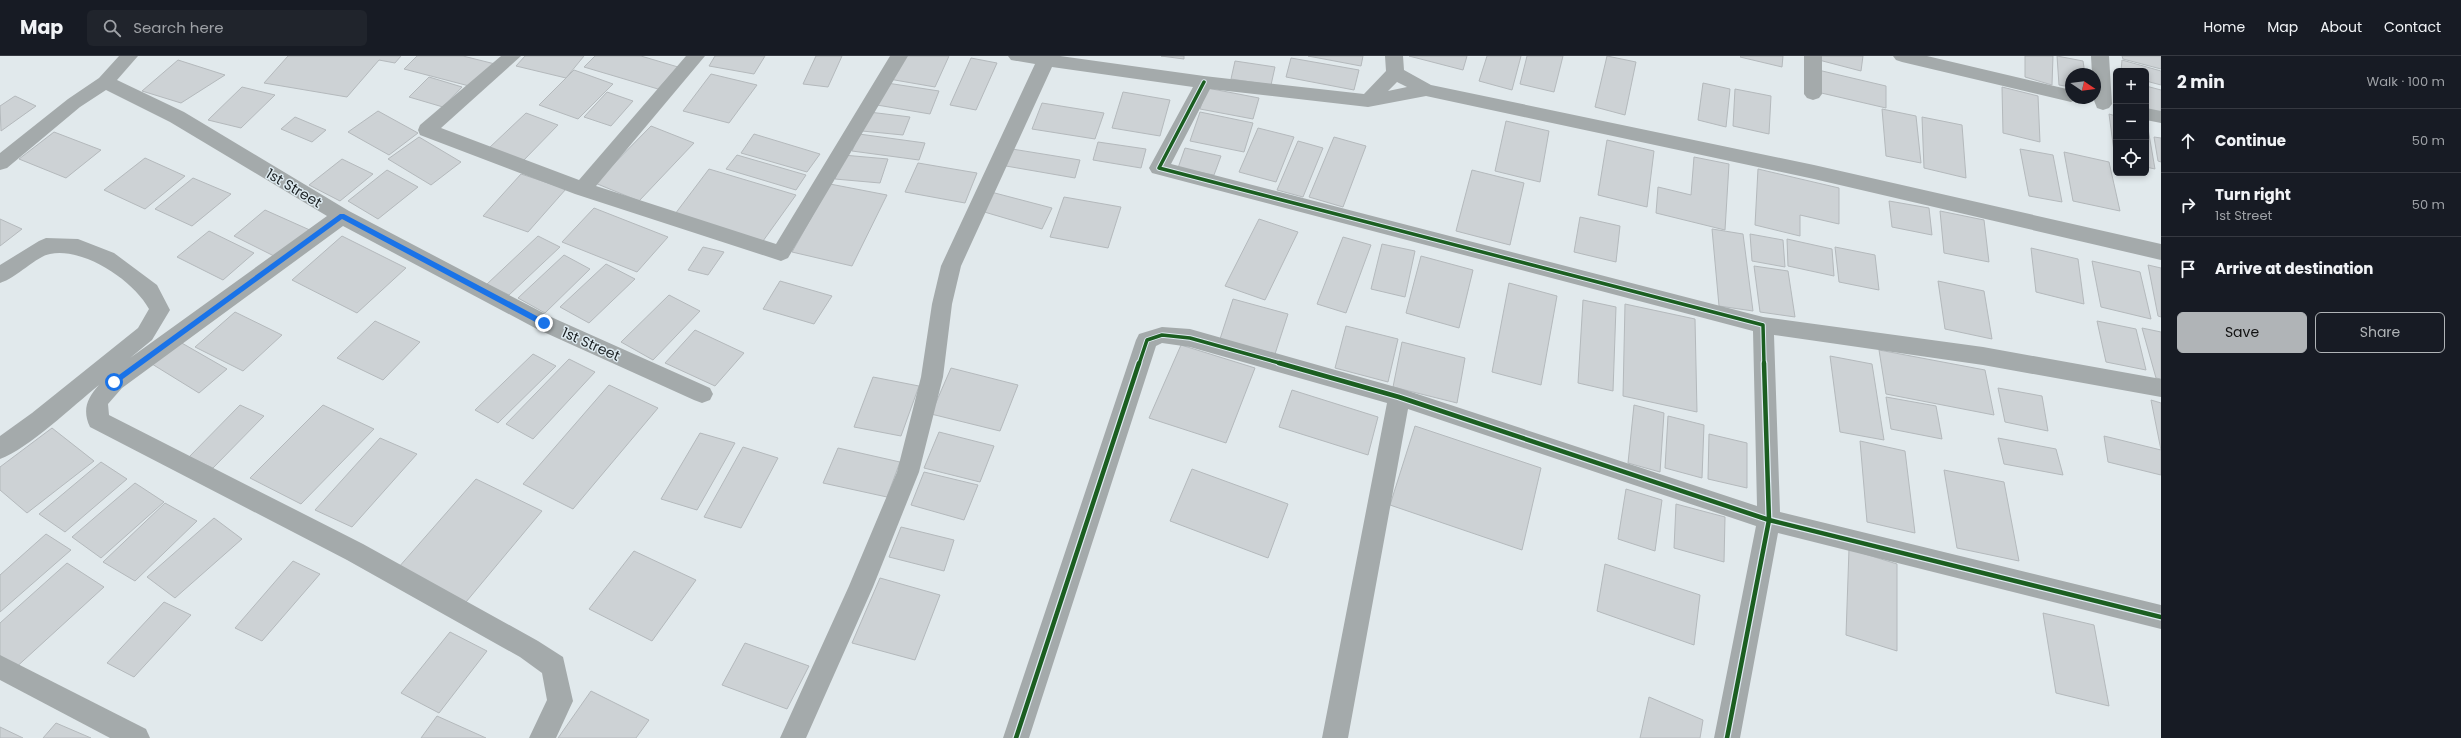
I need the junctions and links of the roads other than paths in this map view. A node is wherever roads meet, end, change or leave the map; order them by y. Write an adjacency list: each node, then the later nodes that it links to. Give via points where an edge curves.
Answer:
1 (129, 56): 11 (street)
2 (512, 56): 21 (street, via 427,130)
3 (696, 56): 21 (street)
4 (899, 56): 21 (street, via 781,253)
5 (1017, 56): 9 (street)
6 (1813, 56): 14 (street)
7 (1902, 56): 15 (street)
8 (2100, 56): 17 (street)
9 (1046, 60): 12 (street); 35 (street, via 950,266 932,377 908,472 861,587)
10 (1395, 65): 13 (street); 16 (street)
11 (105, 82): 20 (street, via 74,103); 22 (street, 1st Street, via 177,117)
12 (1204, 82): 16 (street); 25 (street, via 1159,168)
13 (1426, 90): 16 (street); 23 (street, via 1806,170)
14 (1813, 94)
15 (2065, 95)
16 (1368, 101)
17 (2110, 106)
18 (2149, 115): 19 (street)
19 (2161, 117)
20 (0, 162)
21 (582, 189)
22 (342, 216): 27 (street, 1st Street, via 544,323); 34 (street, via 114,382 97,402 98,420 355,552 530,649 554,666 560,701)
23 (2161, 252)
24 (0, 275): 29 (street, via 46,246 78,247 107,258 150,291 160,310 145,334 40,420)
25 (1763, 325): 26 (street, via 1983,356); 30 (street)
26 (2161, 388)
27 (702, 394)
28 (1399, 397): 30 (street); 36 (street, via 1190,338 1162,335 1147,340); 37 (street)
29 (0, 449)
30 (1769, 520): 31 (street); 38 (street)
31 (2161, 617)
32 (0, 667): 33 (street)
33 (137, 738)
34 (542, 738)
35 (793, 738)
36 (1016, 738)
37 (1335, 738)
38 (1727, 738)

